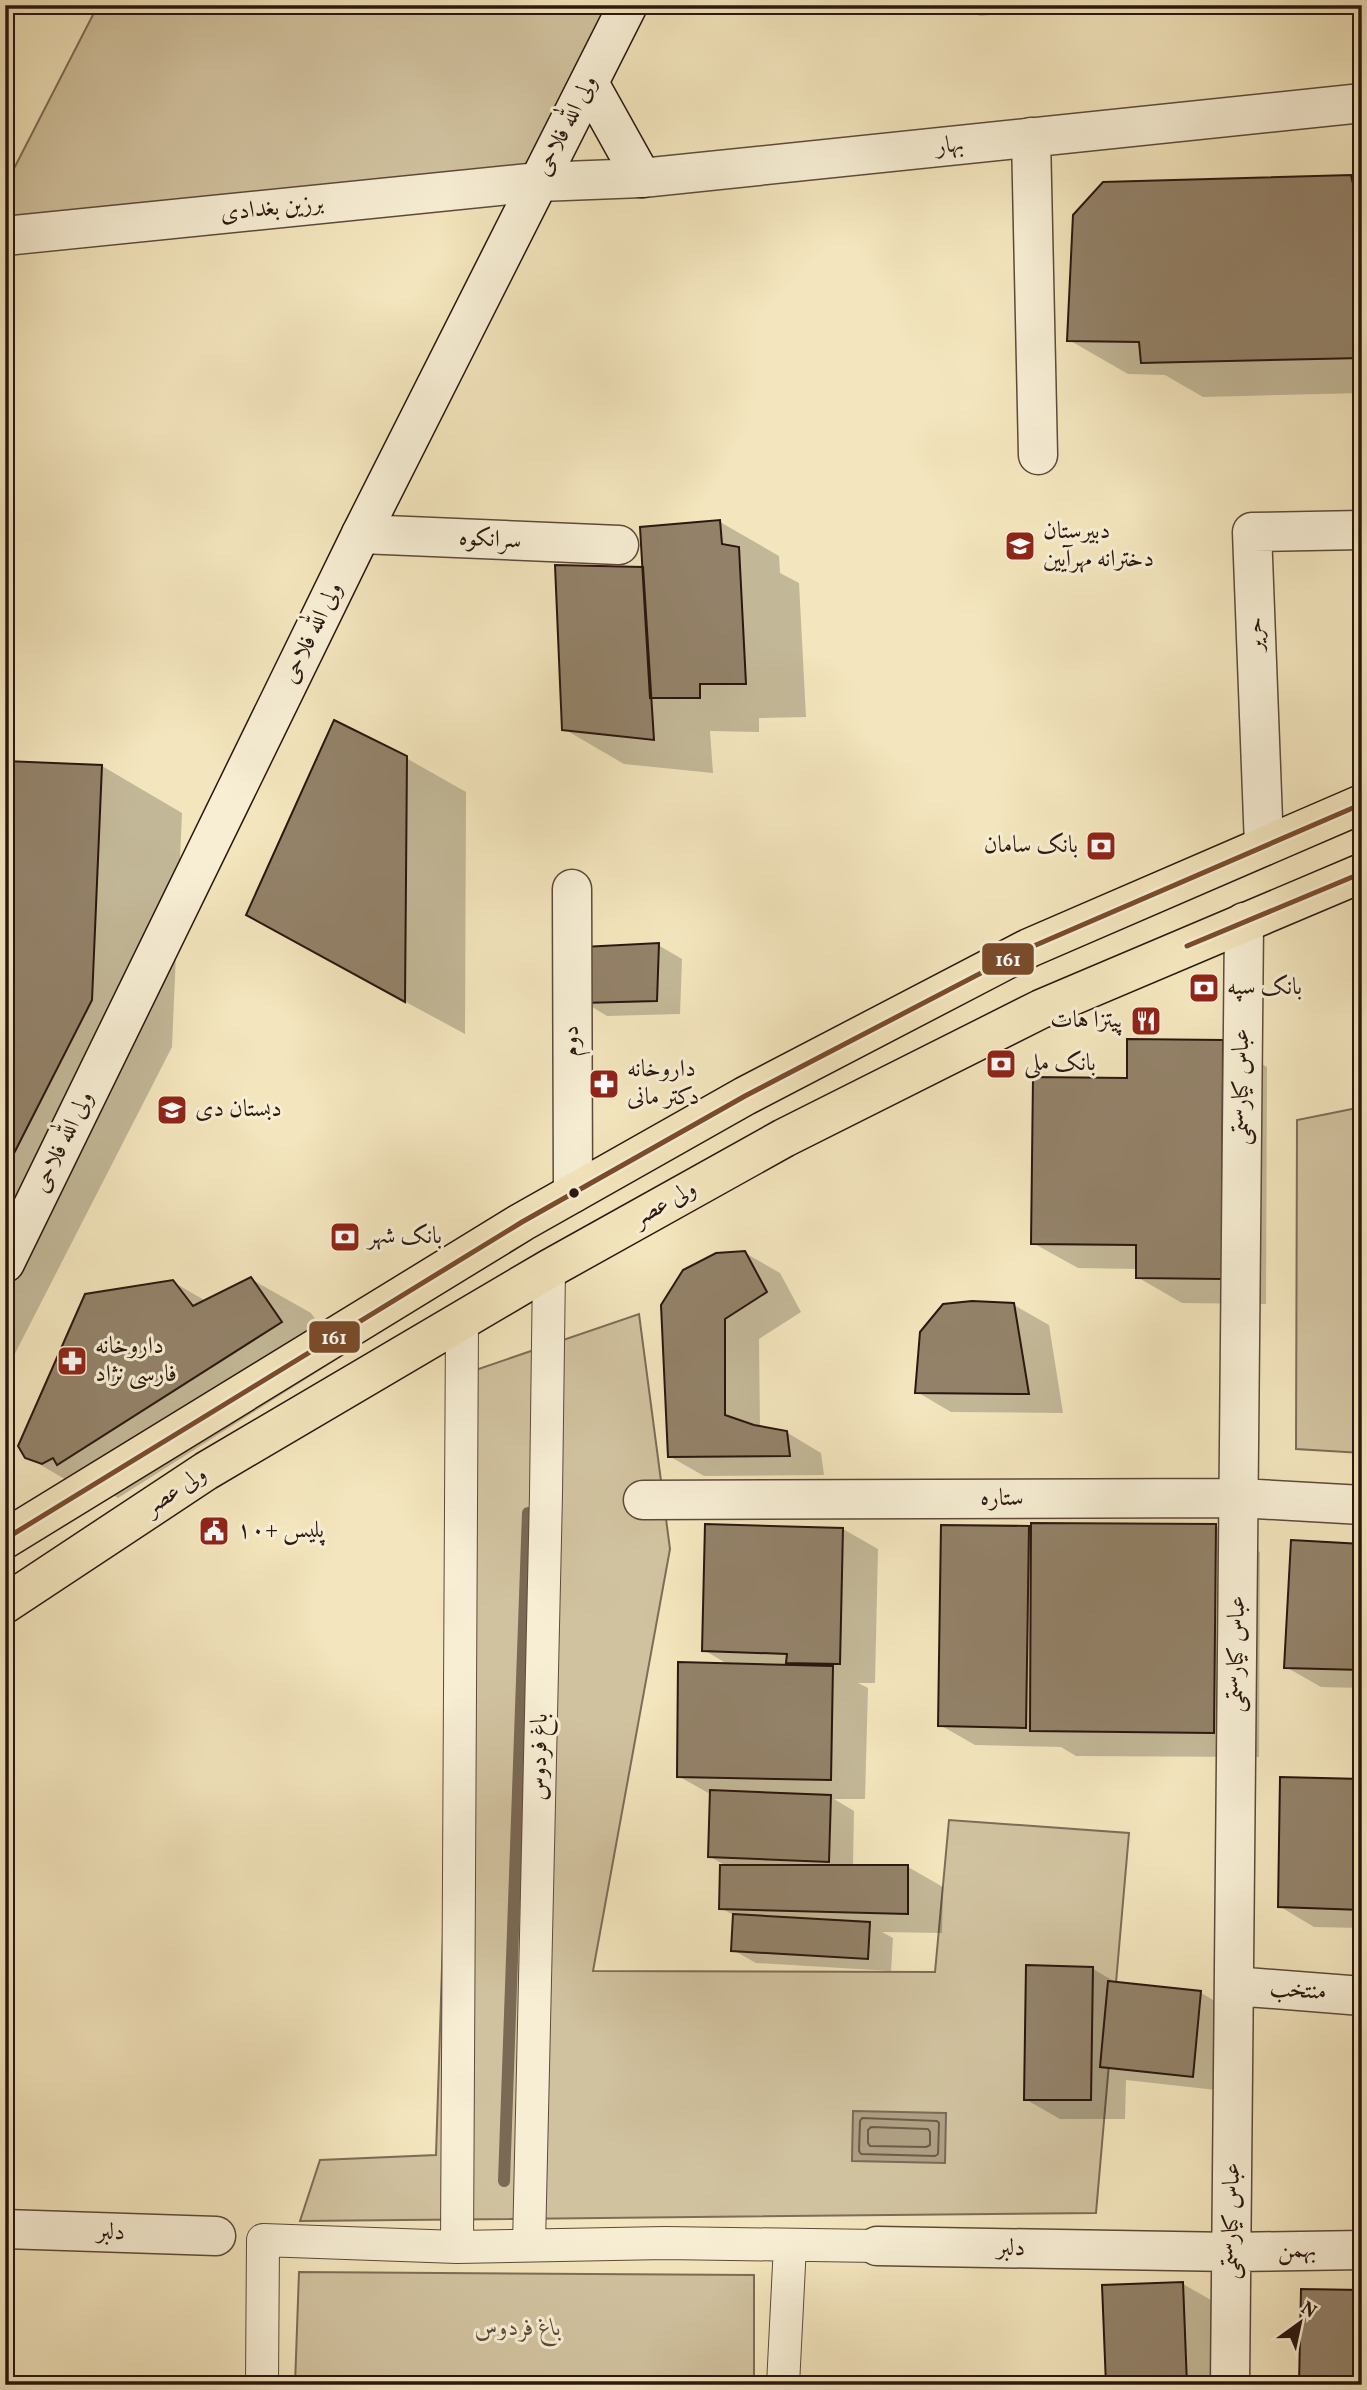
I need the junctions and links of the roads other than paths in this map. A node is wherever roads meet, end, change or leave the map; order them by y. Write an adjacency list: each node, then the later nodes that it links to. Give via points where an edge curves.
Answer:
1 (628, 5): 2 (street, ولی‌ الله فلاحی)
2 (589, 83): 5 (street); 6 (street, ولی‌ الله فلاحی)
3 (1362, 103): 4 (street, بهار)
4 (1031, 137): 5 (street, بهار); 8 (street)
5 (642, 178): 6 (street, بهار)
6 (538, 182): 7 (street, برزین بغدادی); 10 (street, ولی‌ الله فلاحی)
7 (5, 236)
8 (1038, 455)
9 (1362, 530): 13 (street, حریر, via 1252,532)
10 (361, 534): 11 (street, سرانکوه); 18 (street, ولی‌ الله فلاحی)
11 (619, 545)
12 (1362, 804): 13 (main road, ولی عصر)
13 (1264, 846): 17 (main road, ولی عصر, via 1029,948 745,1096)
14 (1362, 873): 16 (main road, ولی عصر)
15 (572, 889): 17 (street, دوم)
16 (1244, 922): 19 (main road, ولی عصر, via 1041,1009 783,1138); 21 (street, عباس کیارستمی)
17 (573, 1193): 24 (main road, ولی عصر)
18 (5, 1263)
19 (549, 1269): 20 (main road, ولی عصر); 31 (street, باغ فردوس)
20 (462, 1321): 25 (main road, ولی عصر, via 206,1471); 34 (street)
21 (1238, 1499): 22 (street, ستاره); 23 (street, ستاره); 26 (street, عباس کیارستمی)
22 (643, 1500)
23 (1362, 1505)
24 (5, 1539)
25 (5, 1604)
26 (1234, 1986): 27 (street, منتخب); 36 (street, عباس کیارستمی)
27 (1362, 1996)
28 (5, 2230): 29 (street, دلبر)
29 (216, 2236): 30 (street, دلبر)
30 (262, 2240): 34 (street, دلبر); 37 (street)
31 (529, 2245): 32 (street, دلبر); 34 (street, دلبر)
32 (790, 2245): 33 (street, دلبر); 38 (street)
33 (877, 2246): 36 (street, دلبر)
34 (457, 2247)
35 (1362, 2250): 36 (street, بهمن)
36 (1231, 2252): 39 (street, عباس کیارستمی)
37 (262, 2385)
38 (783, 2385)
39 (1230, 2385)

